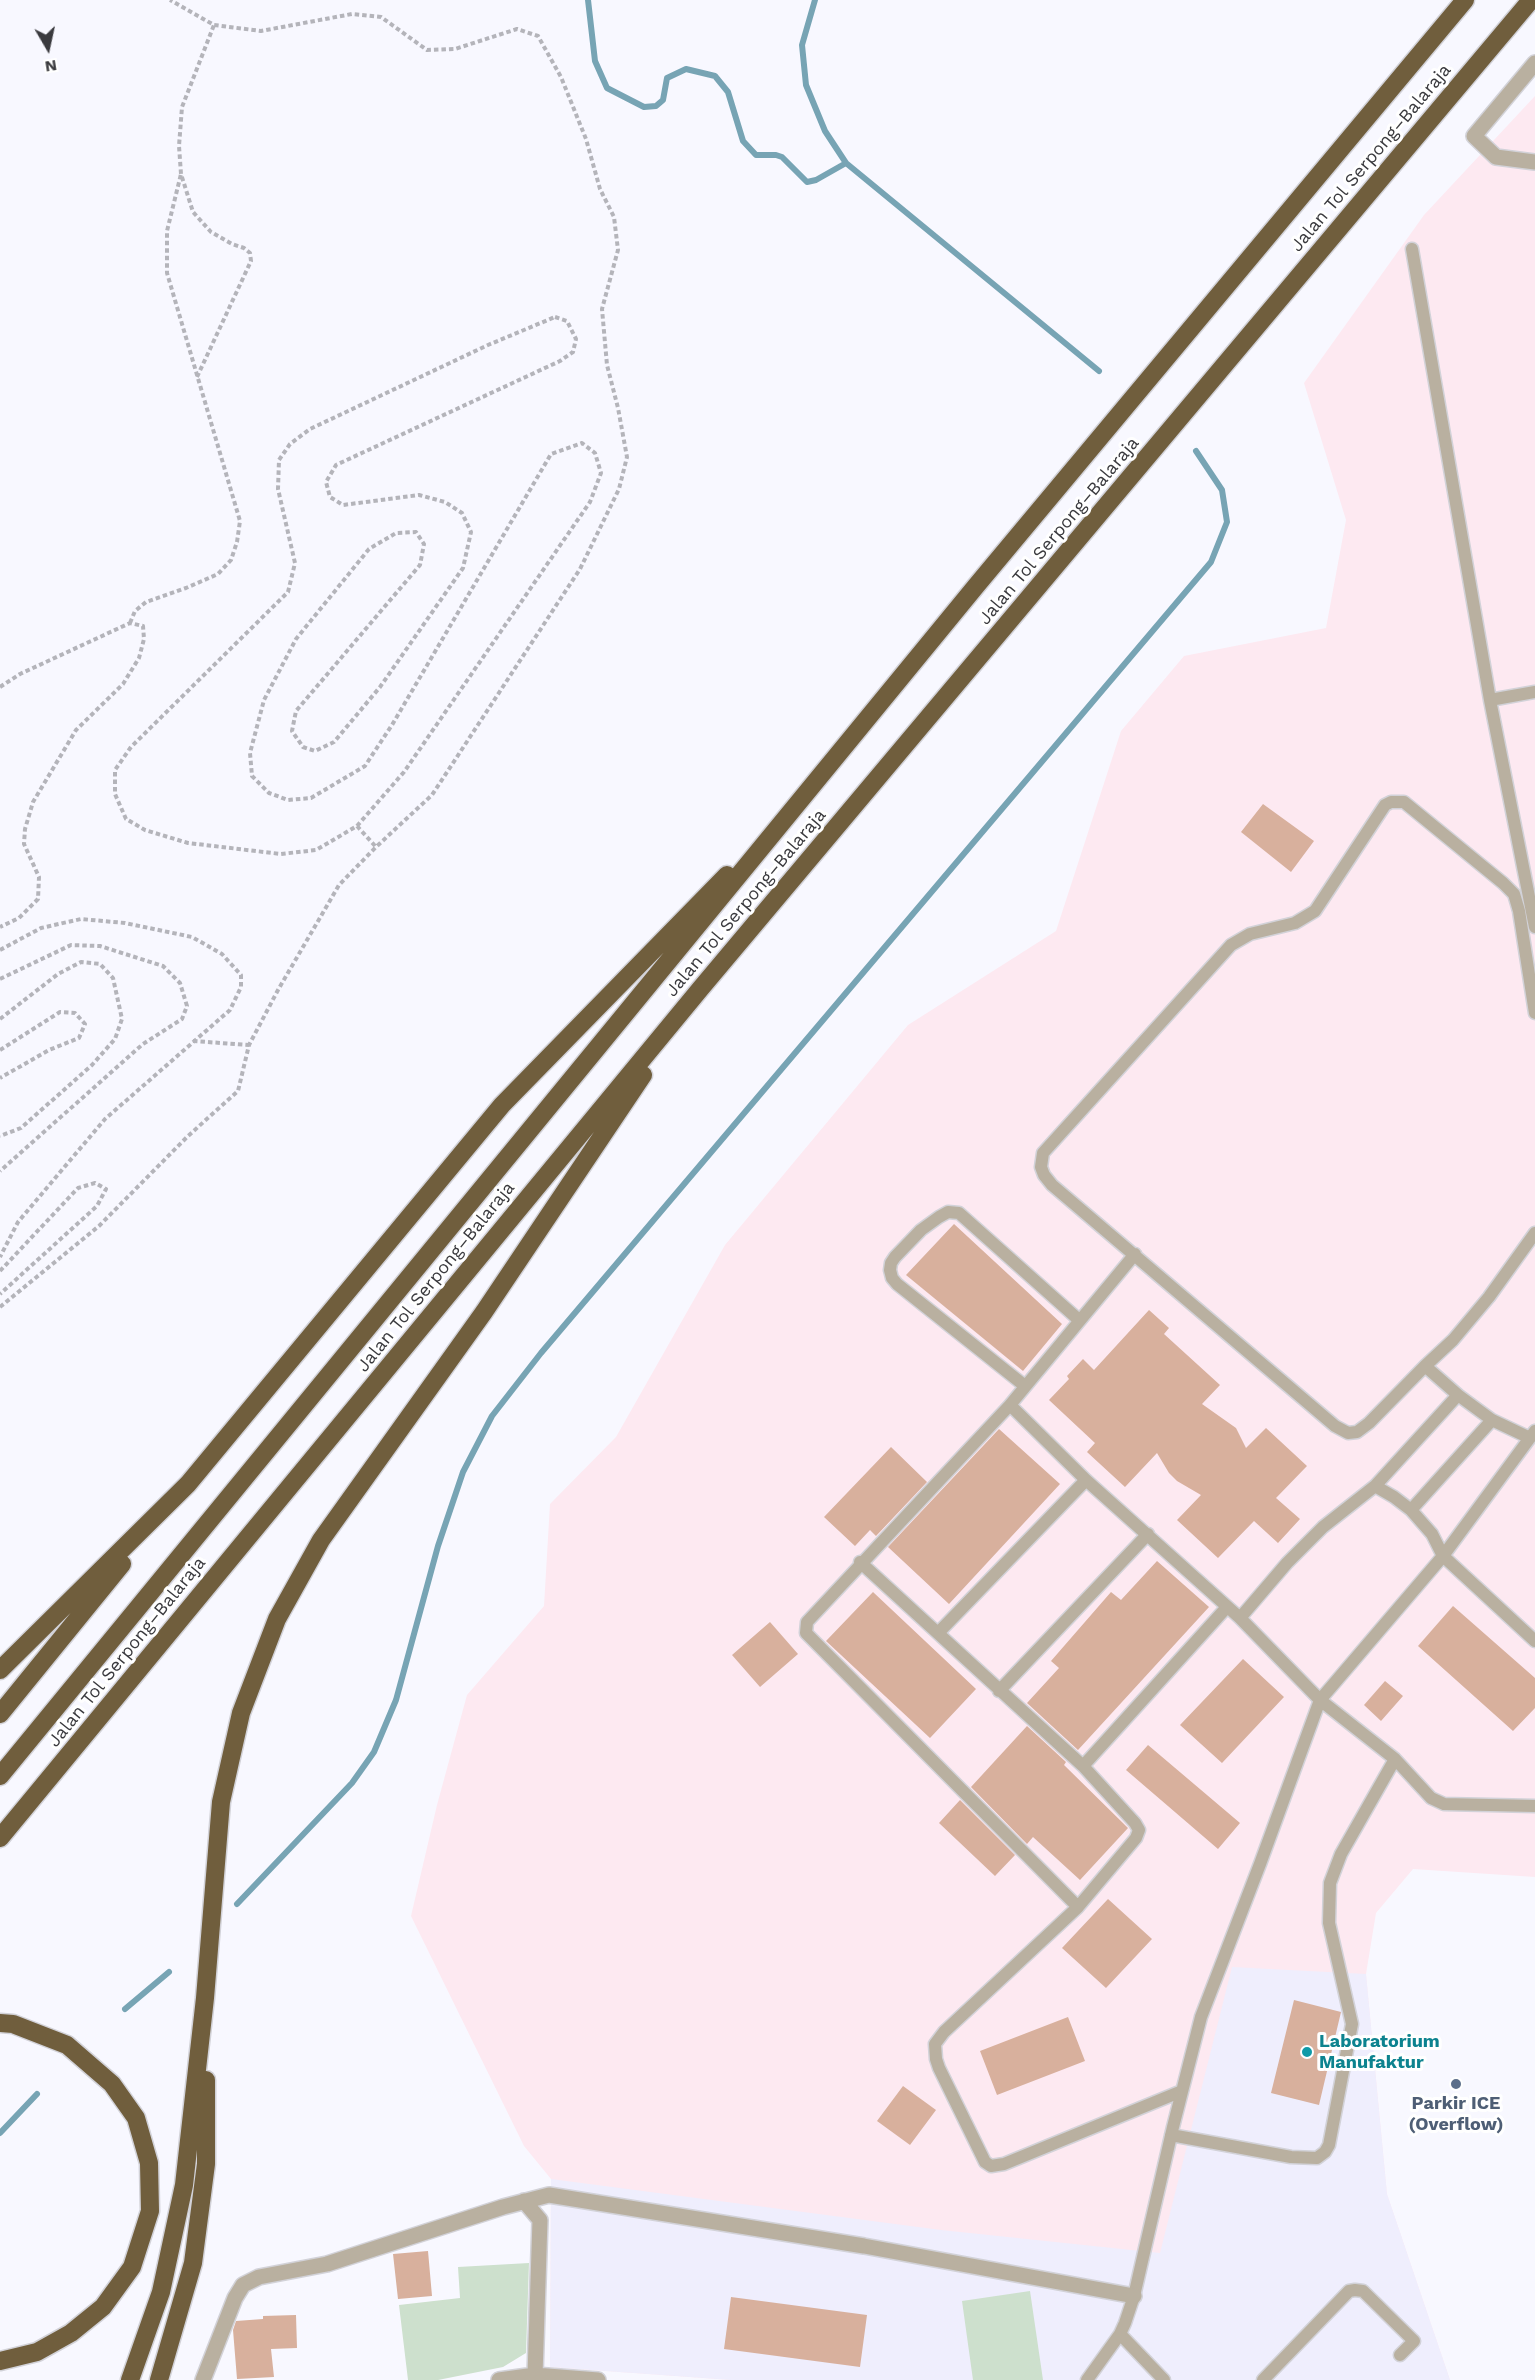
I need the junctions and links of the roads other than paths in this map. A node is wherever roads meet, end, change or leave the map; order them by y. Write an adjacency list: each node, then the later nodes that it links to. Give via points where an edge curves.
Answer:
1 (1465, 0): 8 (highway, Jalan Tol Serpong–Balaraja)
2 (1531, 0): 10 (highway, Jalan Tol Serpong–Balaraja)
3 (1535, 63): 4 (street, via 1474,136 1496,157)
4 (1535, 162)
5 (1412, 249): 7 (lane)
6 (1535, 692): 7 (lane)
7 (1490, 700): 9 (lane)
8 (812, 788): 22 (highway, via 502,1105); 38 (highway, Jalan Tol Serpong–Balaraja)
9 (1535, 927)
10 (701, 988): 40 (highway, Jalan Tol Serpong–Balaraja); 42 (highway, via 484,1312 321,1540 277,1619 241,1713 221,1802)
11 (1535, 1013): 13 (lane, via 1520,911 1510,889 1404,802 1391,802 1315,911 1295,923 1250,934 1231,945 1043,1154 1041,1167 1052,1185)
12 (1535, 1233): 15 (lane, via 1489,1297)
13 (1134, 1254): 14 (lane); 15 (lane, via 1343,1431 1361,1430)
14 (1079, 1320): 16 (lane); 16 (lane, via 958,1213 948,1212 939,1217 895,1257 890,1270 897,1284)
15 (1425, 1366): 17 (lane)
16 (1025, 1386): 18 (lane)
17 (1458, 1395): 19 (lane); 23 (lane)
18 (1010, 1404): 21 (lane); 27 (lane)
19 (1492, 1420): 20 (lane); 24 (lane)
20 (1532, 1434): 26 (lane)
21 (1086, 1480): 25 (lane); 30 (lane)
22 (188, 1484): 32 (highway); 35 (highway)
23 (1375, 1486): 24 (lane); 29 (lane, via 1323,1527)
24 (1411, 1510): 26 (lane, via 1432,1534)
25 (1148, 1534): 28 (lane); 33 (lane)
26 (1443, 1556): 31 (lane); 34 (lane)
27 (860, 1562): 30 (lane); 41 (lane, via 807,1622 806,1633)
28 (1227, 1607): 29 (lane); 37 (lane)
29 (1240, 1618): 34 (lane)
30 (939, 1632): 33 (lane)
31 (1535, 1641)
32 (0, 1670)
33 (999, 1691): 37 (lane)
34 (1320, 1700): 36 (lane); 44 (lane, via 1201,2018)
35 (0, 1714)
36 (1395, 1759): 39 (lane, via 1431,1798 1444,1804); 45 (lane, via 1341,1854 1330,1883 1329,1923 1352,2024 1326,2152 1317,2158 1291,2157)
37 (1083, 1766): 41 (lane, via 1139,1830)
38 (0, 1776)
39 (1535, 1806)
40 (0, 1838)
41 (1078, 1907): 44 (lane, via 935,2044 939,2068 981,2157 991,2166 1004,2164)
42 (205, 1998): 52 (highway, via 184,2185 161,2292); 53 (highway, via 206,2164 194,2263)
43 (0, 2023): 50 (highway, via 68,2044 112,2084 136,2118 149,2163 150,2211 132,2266 103,2307 37,2352)
44 (1182, 2091): 45 (lane)
45 (1171, 2135): 47 (lane)
46 (524, 2201): 47 (street, via 549,2195 864,2246); 51 (street, via 540,2220); 54 (street, via 327,2264 259,2277 243,2285)
47 (1134, 2296): 48 (lane)
48 (1120, 2334): 57 (lane); 58 (lane)
49 (1400, 2355): 59 (lane, via 1414,2341 1363,2291 1349,2291)
50 (0, 2361)
51 (535, 2375): 55 (street); 56 (street)
52 (130, 2380)
53 (159, 2380)
54 (203, 2380)
55 (499, 2380)
56 (598, 2380)
57 (1087, 2380)
58 (1164, 2380)
59 (1263, 2380)

